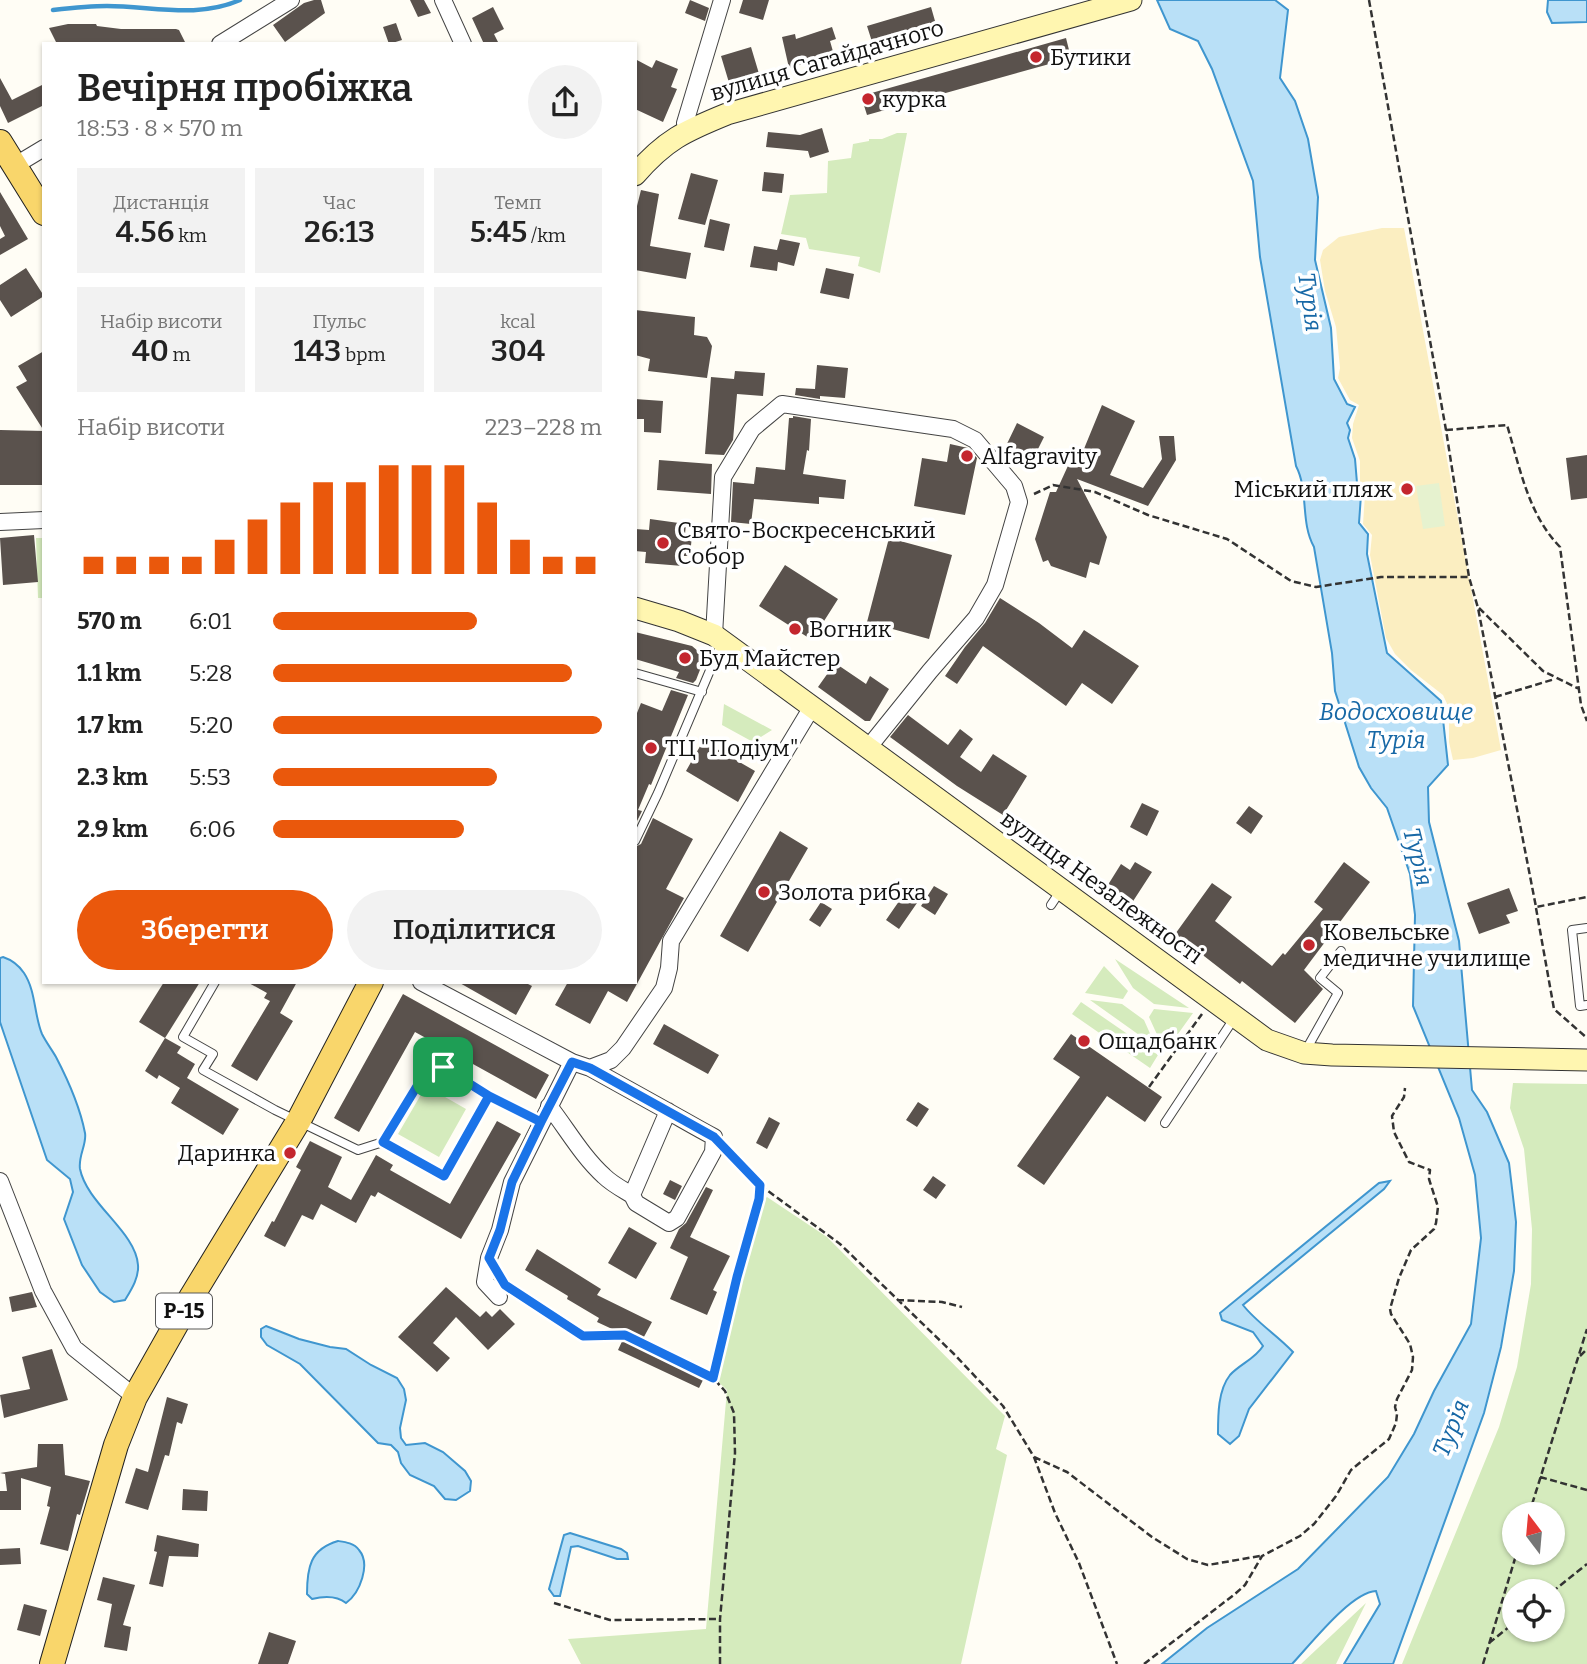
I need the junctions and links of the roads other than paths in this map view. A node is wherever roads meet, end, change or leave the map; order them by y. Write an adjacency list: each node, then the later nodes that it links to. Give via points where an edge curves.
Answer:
1 (291, 0): 5 (street)
2 (443, 0): 6 (street)
3 (722, 0): 7 (street, via 685,122)
4 (1131, 0): 7 (main road, вулиця Сагайдачного, via 727,114)
5 (223, 42)
6 (457, 42)
7 (688, 130): 11 (main road, вулиця Сагайдачного, via 651,156)
8 (0, 142): 10 (main road)
9 (42, 149): 10 (street)
10 (14, 166): 12 (main road)
11 (637, 173)
12 (42, 210)
13 (42, 520): 14 (street)
14 (0, 522)
15 (637, 609): 16 (main road, вулиця Незалежності)
16 (718, 638): 18 (lane); 19 (main road, вулиця Незалежності); 20 (street, via 723,477 752,429 782,404 953,429 975,440 1014,486 1018,502 995,586 976,618)
17 (637, 674): 18 (lane)
18 (702, 692): 21 (lane)
19 (812, 707): 20 (main road, вулиця Незалежності); 32 (street, via 671,941 664,988 623,1048 611,1060)
20 (868, 748): 28 (main road, вулиця Незалежності, via 1056,897)
21 (637, 837)
22 (1587, 928): 27 (lane, via 1573,930 1580,1006)
23 (1341, 951): 29 (lane, via 1320,978 1338,993)
24 (214, 984): 36 (lane, via 183,1037 213,1054 203,1070)
25 (370, 984): 36 (main road, Р-15)
26 (425, 984): 31 (street)
27 (1587, 1005)
28 (1234, 1017): 29 (main road, вулиця Незалежності, via 1267,1040); 38 (lane)
29 (1304, 1053): 30 (main road, вулиця Незалежності)
30 (1587, 1060)
31 (572, 1062): 32 (street); 34 (street)
32 (590, 1068): 35 (street)
33 (489, 1096): 37 (lane); 39 (lane, via 443,1067 422,1078); 39 (lane, via 444,1176)
34 (549, 1106): 37 (street); 41 (street, via 605,1178)
35 (668, 1111): 41 (street); 41 (street, via 714,1137 713,1152 677,1218 669,1223 636,1203)
36 (299, 1120): 39 (lane, via 358,1150); 43 (main road, Р-15)
37 (541, 1122): 42 (street, via 512,1182 485,1272 485,1282)
38 (1164, 1122)
39 (383, 1142)
40 (0, 1181): 43 (street, via 43,1291 74,1348)
41 (632, 1195)
42 (507, 1294)
43 (135, 1398): 44 (main road, Р-15, via 116,1445)
44 (52, 1664)

